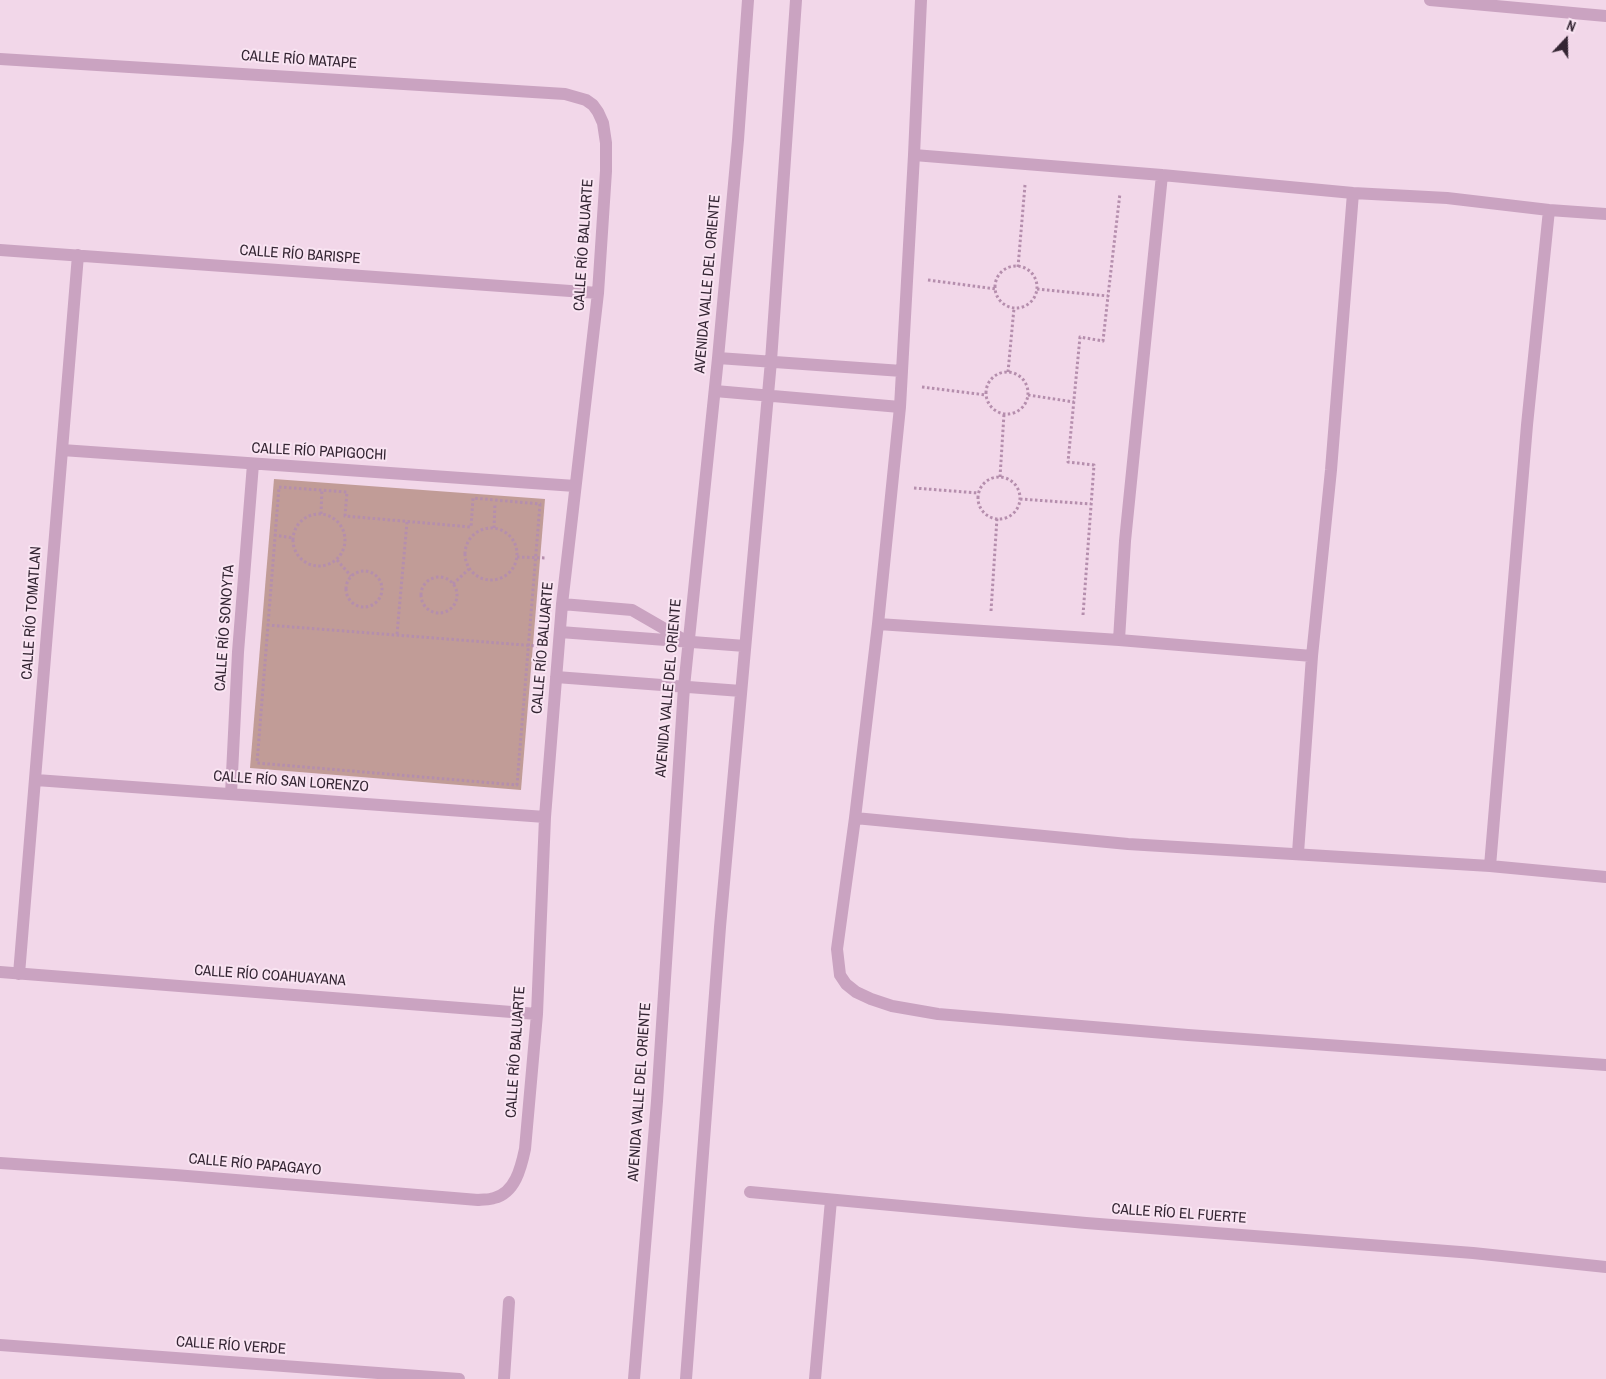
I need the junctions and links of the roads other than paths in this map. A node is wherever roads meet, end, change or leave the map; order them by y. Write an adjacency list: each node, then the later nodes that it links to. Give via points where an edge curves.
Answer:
1 (748, 0): 16 (street, AVENIDA VALLE DEL ORIENTE)
2 (796, 0): 17 (street)
3 (920, 0): 8 (street)
4 (1430, 0): 5 (street)
5 (1606, 16)
6 (0, 59): 7 (street, CALLE RÍO MATAPE, via 565,94)
7 (593, 105): 15 (street, CALLE RÍO BALUARTE, via 603,123 606,143)
8 (914, 156): 9 (street); 18 (street)
9 (1162, 175): 10 (street); 28 (street, via 1125,540)
10 (1353, 193): 11 (street, via 1447,198); 31 (street, via 1332,461)
11 (1549, 210): 12 (street); 40 (street)
12 (1606, 214)
13 (0, 250): 14 (street, CALLE RÍO BARISPE)
14 (78, 255): 15 (street, CALLE RÍO BARISPE); 22 (street, CALLE RÍO TOMATLAN)
15 (598, 293): 24 (street, CALLE RÍO BALUARTE)
16 (718, 358): 17 (street); 19 (street, AVENIDA VALLE DEL ORIENTE)
17 (771, 361): 18 (street); 20 (street)
18 (902, 371): 21 (street)
19 (714, 391): 20 (street); 29 (street, AVENIDA VALLE DEL ORIENTE)
20 (768, 396): 21 (street); 30 (street)
21 (900, 407): 26 (street)
22 (62, 450): 23 (street, CALLE RÍO PAPIGOCHI); 35 (street, CALLE RÍO TOMATLAN)
23 (253, 464): 24 (street, CALLE RÍO PAPIGOCHI); 36 (street, CALLE RÍO SONOYTA)
24 (575, 486): 25 (street, CALLE RÍO BALUARTE)
25 (562, 604): 27 (street, CALLE RÍO BALUARTE); 29 (street, via 632,610)
26 (878, 624): 28 (street); 38 (street)
27 (560, 632): 29 (street); 32 (street, CALLE RÍO BALUARTE)
28 (1119, 640): 31 (street)
29 (688, 642): 30 (street); 33 (street, AVENIDA VALLE DEL ORIENTE)
30 (745, 646): 34 (street)
31 (1312, 656): 39 (street)
32 (556, 677): 33 (street); 37 (street, CALLE RÍO BALUARTE)
33 (684, 687): 34 (street); 55 (street, AVENIDA VALLE DEL ORIENTE)
34 (741, 691): 56 (street)
35 (36, 780): 36 (street, CALLE RÍO SAN LORENZO); 43 (street, CALLE RÍO TOMATLAN)
36 (231, 794): 37 (street, CALLE RÍO SAN LORENZO)
37 (545, 817): 44 (street, CALLE RÍO BALUARTE)
38 (855, 818): 39 (street, via 1128,844); 45 (street, via 837,949 839,970 846,984 856,992 892,1006 938,1014 1188,1035)
39 (1298, 853): 40 (street)
40 (1490, 866): 41 (street)
41 (1606, 876)
42 (0, 972): 43 (street, CALLE RÍO COAHUAYANA)
43 (19, 974): 44 (street, CALLE RÍO COAHUAYANA)
44 (537, 1014): 47 (street, CALLE RÍO BALUARTE, via 525,1149 522,1165)
45 (1606, 1065)
46 (0, 1163): 47 (street, CALLE RÍO PAPAGAYO, via 478,1200)
47 (506, 1192)
48 (750, 1192): 49 (street, CALLE RÍO EL FUERTE)
49 (831, 1200): 50 (street, CALLE RÍO EL FUERTE); 57 (street)
50 (1606, 1267)
51 (509, 1302): 54 (street)
52 (0, 1345): 53 (street, CALLE RÍO VERDE)
53 (459, 1379)
54 (504, 1379)
55 (634, 1379)
56 (686, 1379)
57 (815, 1379)

